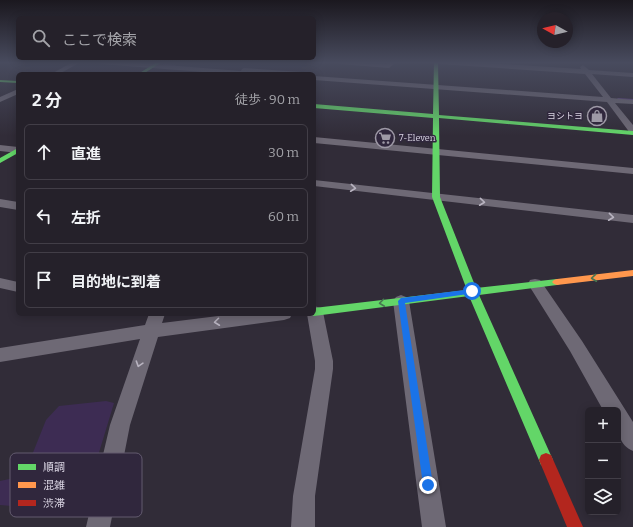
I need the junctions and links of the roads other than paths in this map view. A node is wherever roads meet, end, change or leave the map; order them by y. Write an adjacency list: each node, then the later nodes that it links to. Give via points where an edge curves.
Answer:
1 (436, 86): 10 (street)
2 (445, 87): 5 (street)
3 (598, 87): 5 (street)
4 (16, 92): 7 (street)
5 (608, 98): 6 (street); 8 (street); 11 (street)
6 (633, 98)
7 (0, 100)
8 (633, 102)
9 (316, 106): 10 (street)
10 (435, 116): 11 (street); 16 (street)
11 (633, 132)
12 (316, 140): 16 (street)
13 (0, 148): 14 (street)
14 (16, 150)
15 (16, 151): 17 (street)
16 (435, 152): 18 (street); 20 (street)
17 (0, 161)
18 (633, 171)
19 (316, 183): 20 (street, one-way to 20)
20 (436, 197): 23 (street, one-way to 23); 28 (street)
21 (0, 203): 22 (street)
22 (16, 206)
23 (633, 219)
24 (633, 273): 26 (street, one-way to 26)
25 (0, 283): 27 (street)
26 (535, 284): 28 (street); 35 (street)
27 (16, 287)
28 (472, 291): 29 (street); 43 (street)
29 (401, 301): 30 (street, one-way to 30); 42 (street)
30 (316, 312)
31 (251, 316): 33 (street, one-way to 33)
32 (315, 316): 41 (street, via 324,369 304,496)
33 (153, 322): 34 (street); 38 (street, one-way to 38, via 120,426)
34 (0, 355)
35 (612, 407)
36 (621, 421): 37 (street)
37 (633, 441)
38 (114, 453)
39 (100, 517): 40 (street, one-way to 40)
40 (98, 527)
41 (303, 527)
42 (434, 527)
43 (575, 527)

